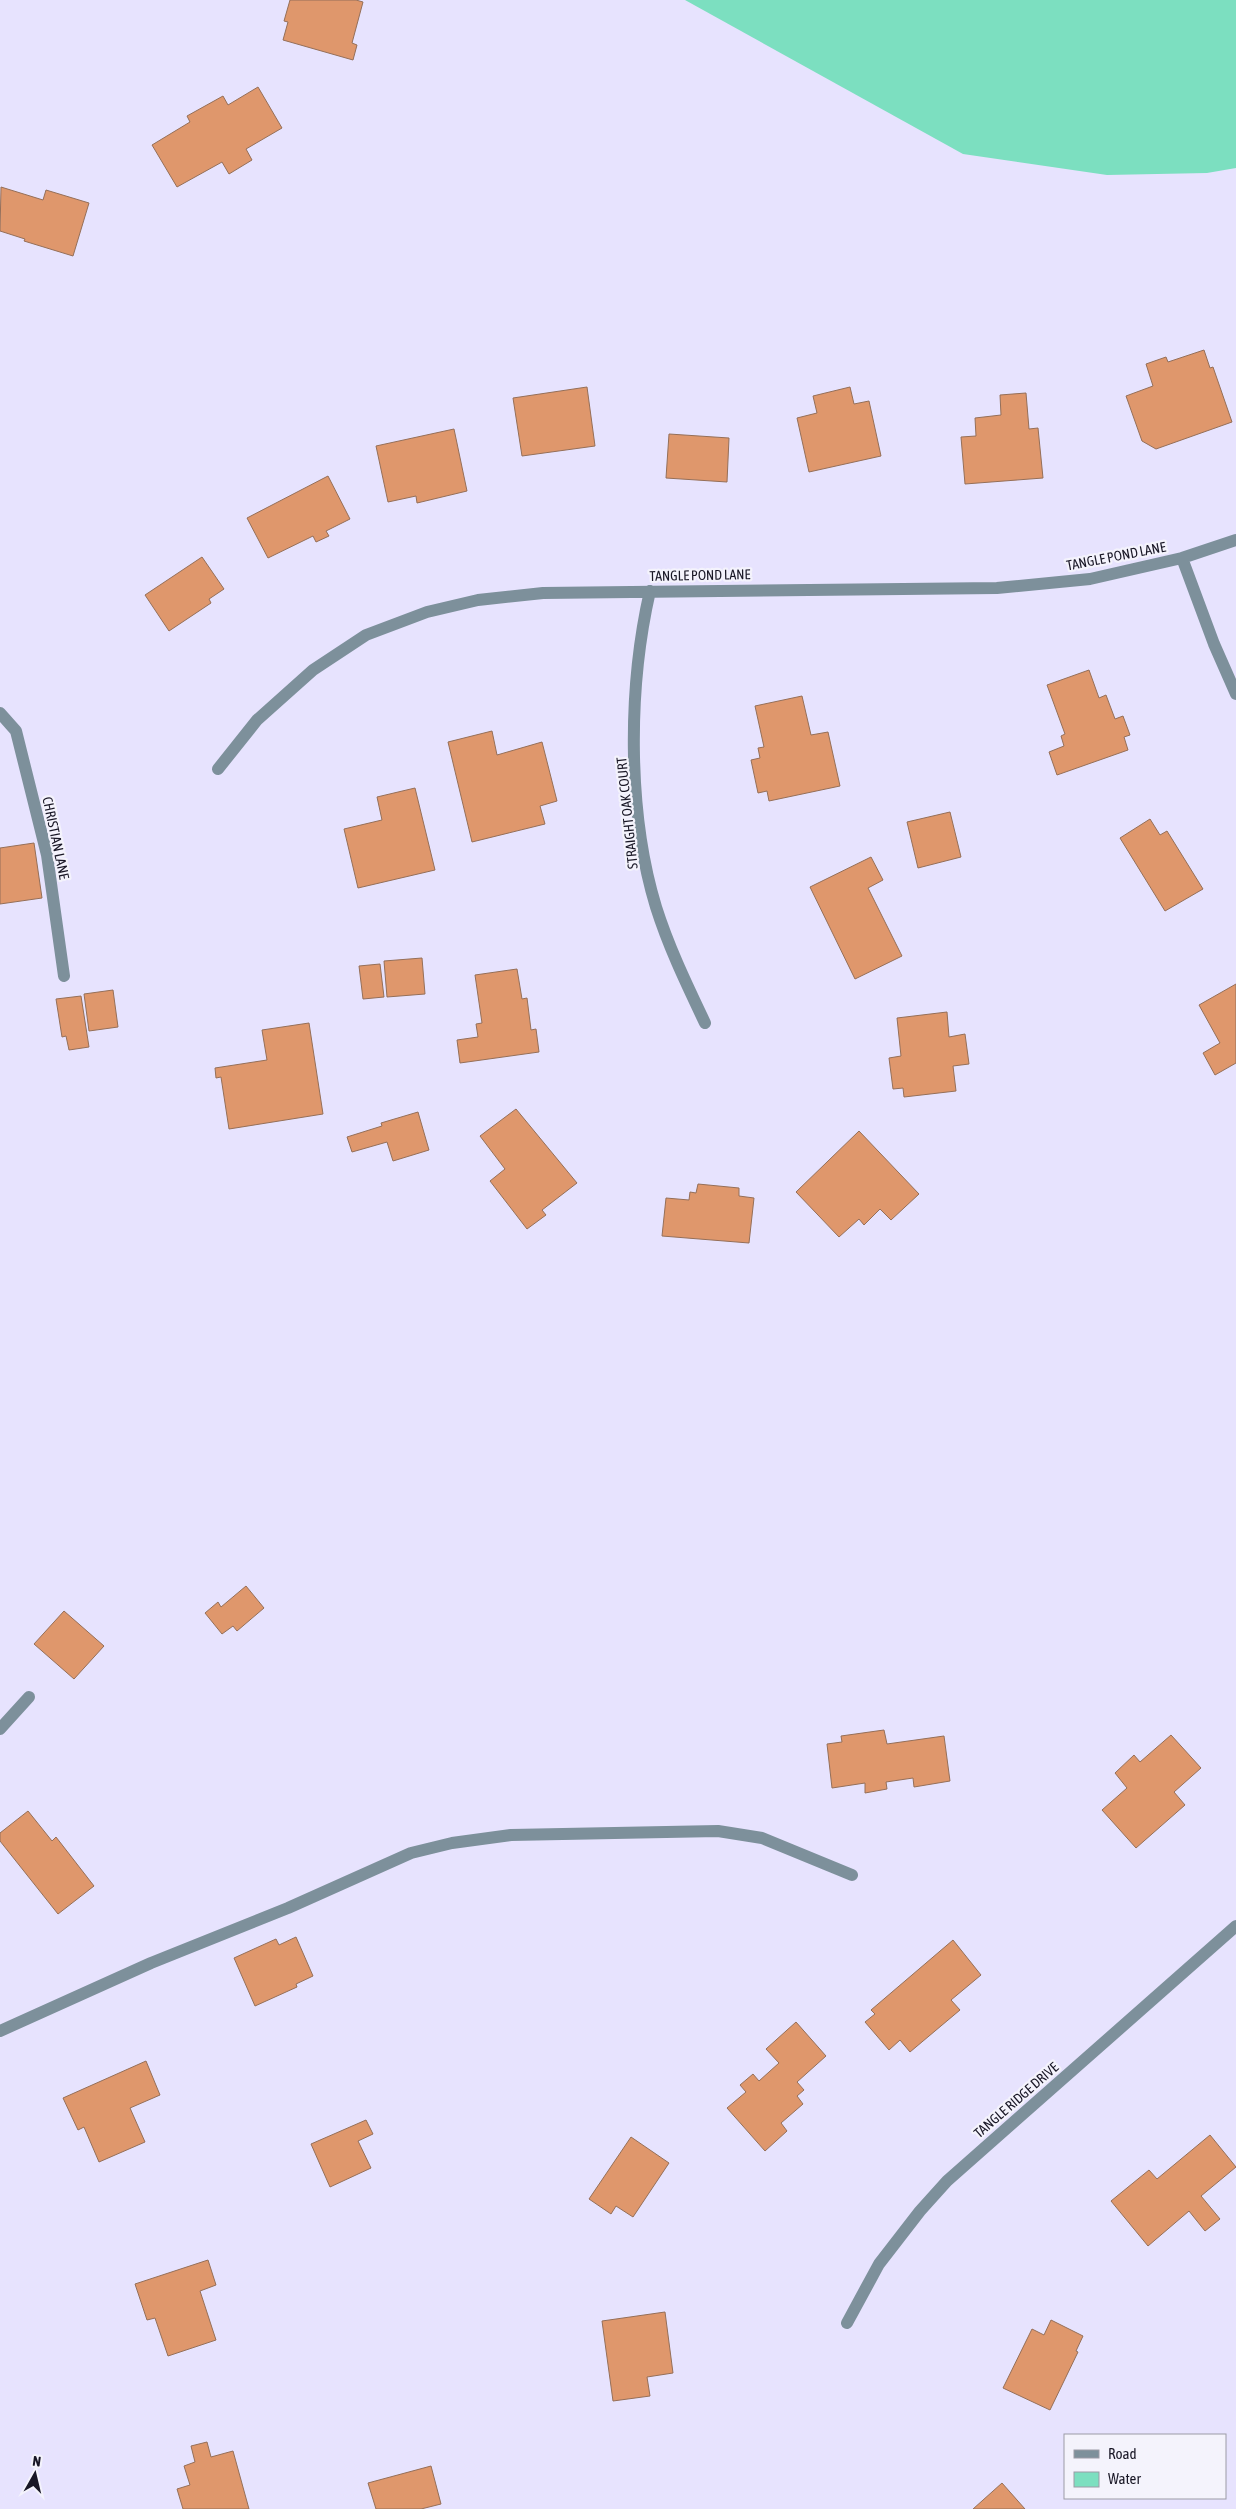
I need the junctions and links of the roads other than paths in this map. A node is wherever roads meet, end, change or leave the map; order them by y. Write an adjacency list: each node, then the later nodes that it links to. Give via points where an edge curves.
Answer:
1 (1236, 540): 2 (street, TANGLE POND LANE)
2 (1182, 558): 3 (street, TANGLE POND LANE, via 1090,578 997,588); 4 (street)
3 (650, 591): 6 (street, TANGLE POND LANE, via 543,593 478,600 427,612 366,635 313,670 271,707); 8 (street, STRAIGHT OAK COURT, via 640,634 636,694 634,772 643,848 656,906 674,959)
4 (1236, 694)
5 (0, 713): 7 (street, CHRISTIAN LANE, via 16,731 47,855)
6 (218, 769)
7 (64, 976)
8 (705, 1023)
9 (29, 1697): 10 (street)
10 (0, 1728)
11 (852, 1875): 13 (street, via 762,1838 718,1831 511,1836 452,1843 411,1854)
12 (1236, 1926): 14 (street, TANGLE RIDGE DRIVE, via 947,2182 879,2264)
13 (0, 2031)
14 (847, 2323)

